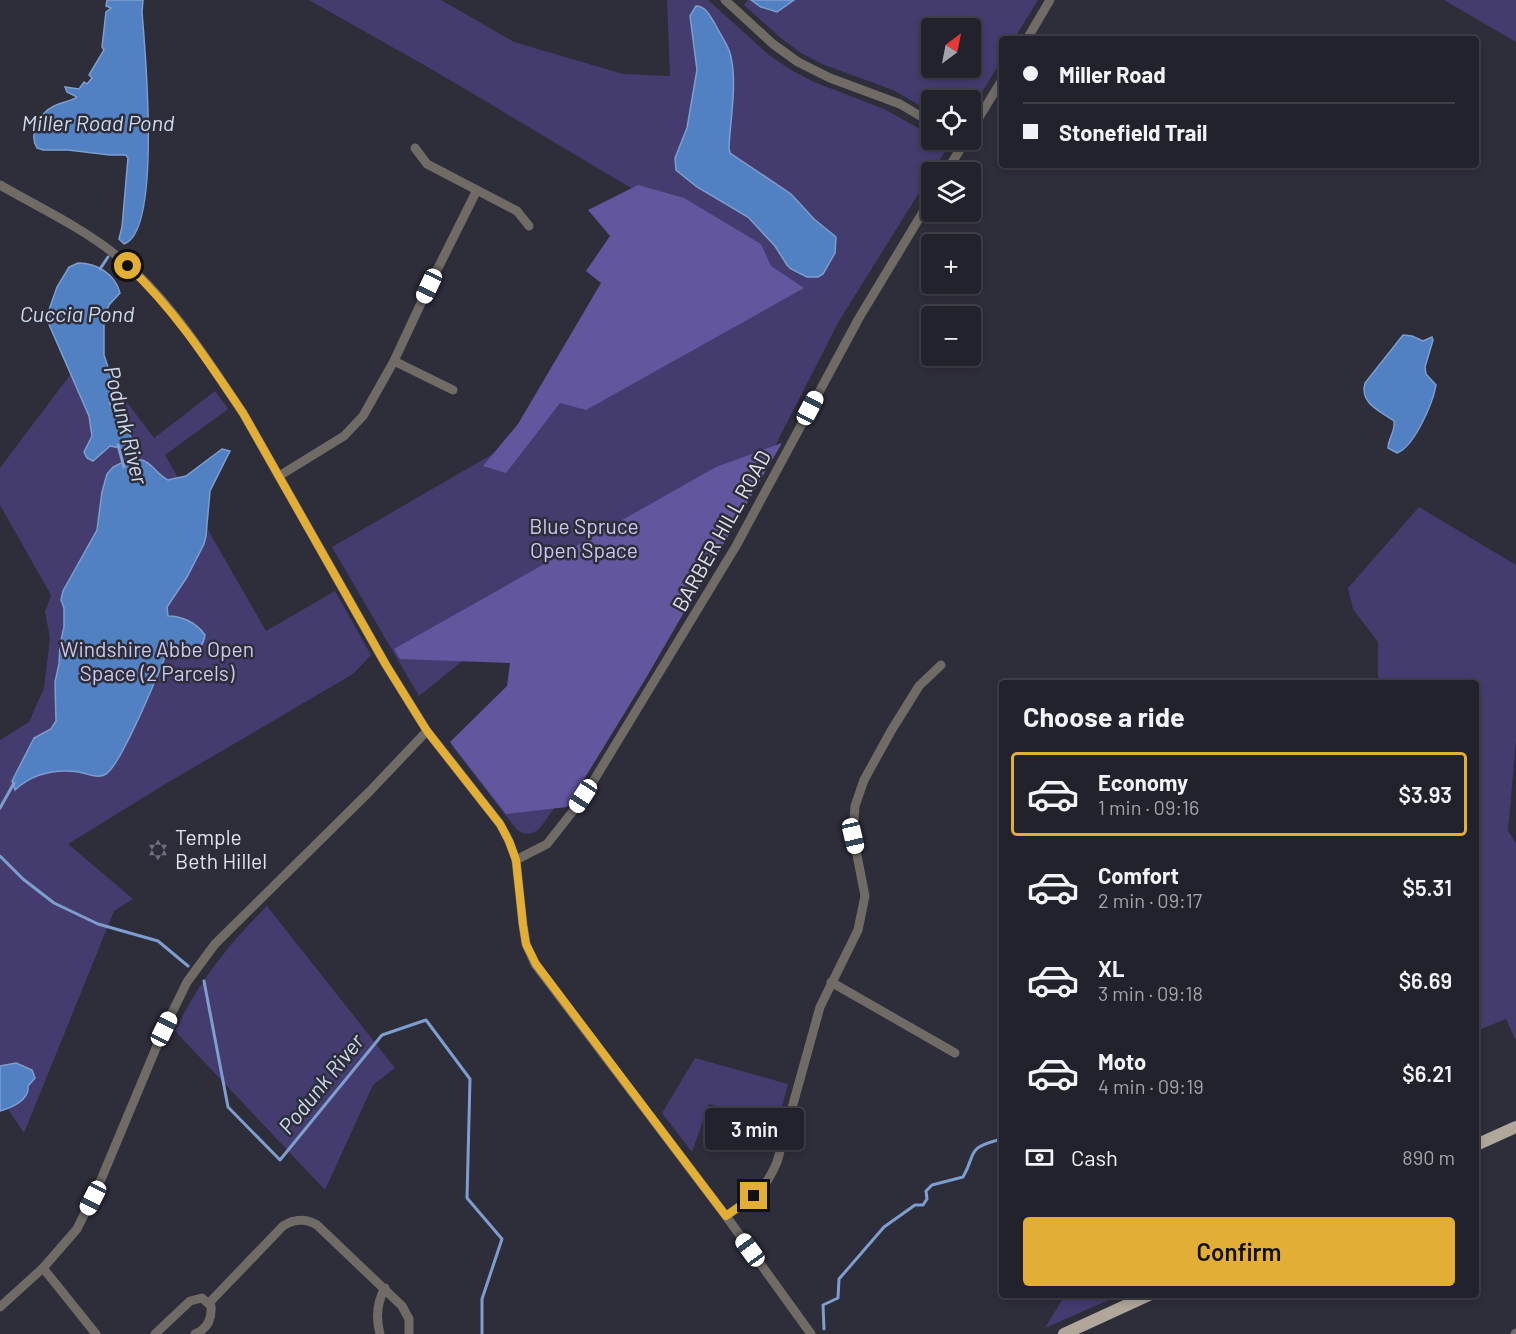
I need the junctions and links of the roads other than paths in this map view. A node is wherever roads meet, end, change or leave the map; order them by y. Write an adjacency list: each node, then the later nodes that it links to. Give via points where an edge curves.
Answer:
1 (725, 0): 6 (street, via 793,58)
2 (1050, 0): 3 (street)
3 (1029, 36)
4 (999, 85): 5 (street)
5 (981, 114)
6 (921, 116)
7 (415, 148): 9 (street, via 427,164)
8 (0, 185): 14 (street, via 117,255 140,277 217,374)
9 (477, 190): 11 (street, via 517,212); 12 (street)
10 (921, 215): 17 (street, BARBER HILL ROAD, via 860,318 736,546 594,780 547,844)
11 (529, 226)
12 (394, 361): 13 (street); 14 (street, via 363,416 351,429)
13 (453, 390)
14 (279, 476): 16 (street)
15 (941, 665): 18 (street, via 919,686 864,780 855,806 853,836 865,896 858,930)
16 (427, 731): 17 (street, via 500,824); 23 (street, via 215,944 188,982 164,1029 77,1229)
17 (516, 860): 22 (street, via 526,944 536,964)
18 (831, 981): 19 (street); 22 (street, via 771,1177 764,1188)
19 (955, 1053)
20 (1516, 1126): 21 (main road)
21 (1479, 1144)
22 (726, 1216): 33 (street)
23 (44, 1268): 27 (street); 28 (street)
24 (385, 1288): 26 (street, via 317,1225 299,1220 283,1226); 31 (street, via 380,1297); 32 (street, via 405,1311)
25 (1142, 1298): 34 (main road)
26 (209, 1303): 29 (street, via 202,1298 190,1301); 30 (street, via 212,1309 208,1325)
27 (0, 1307)
28 (96, 1334)
29 (154, 1334)
30 (195, 1334)
31 (380, 1334)
32 (410, 1334)
33 (812, 1334)
34 (1064, 1334)

